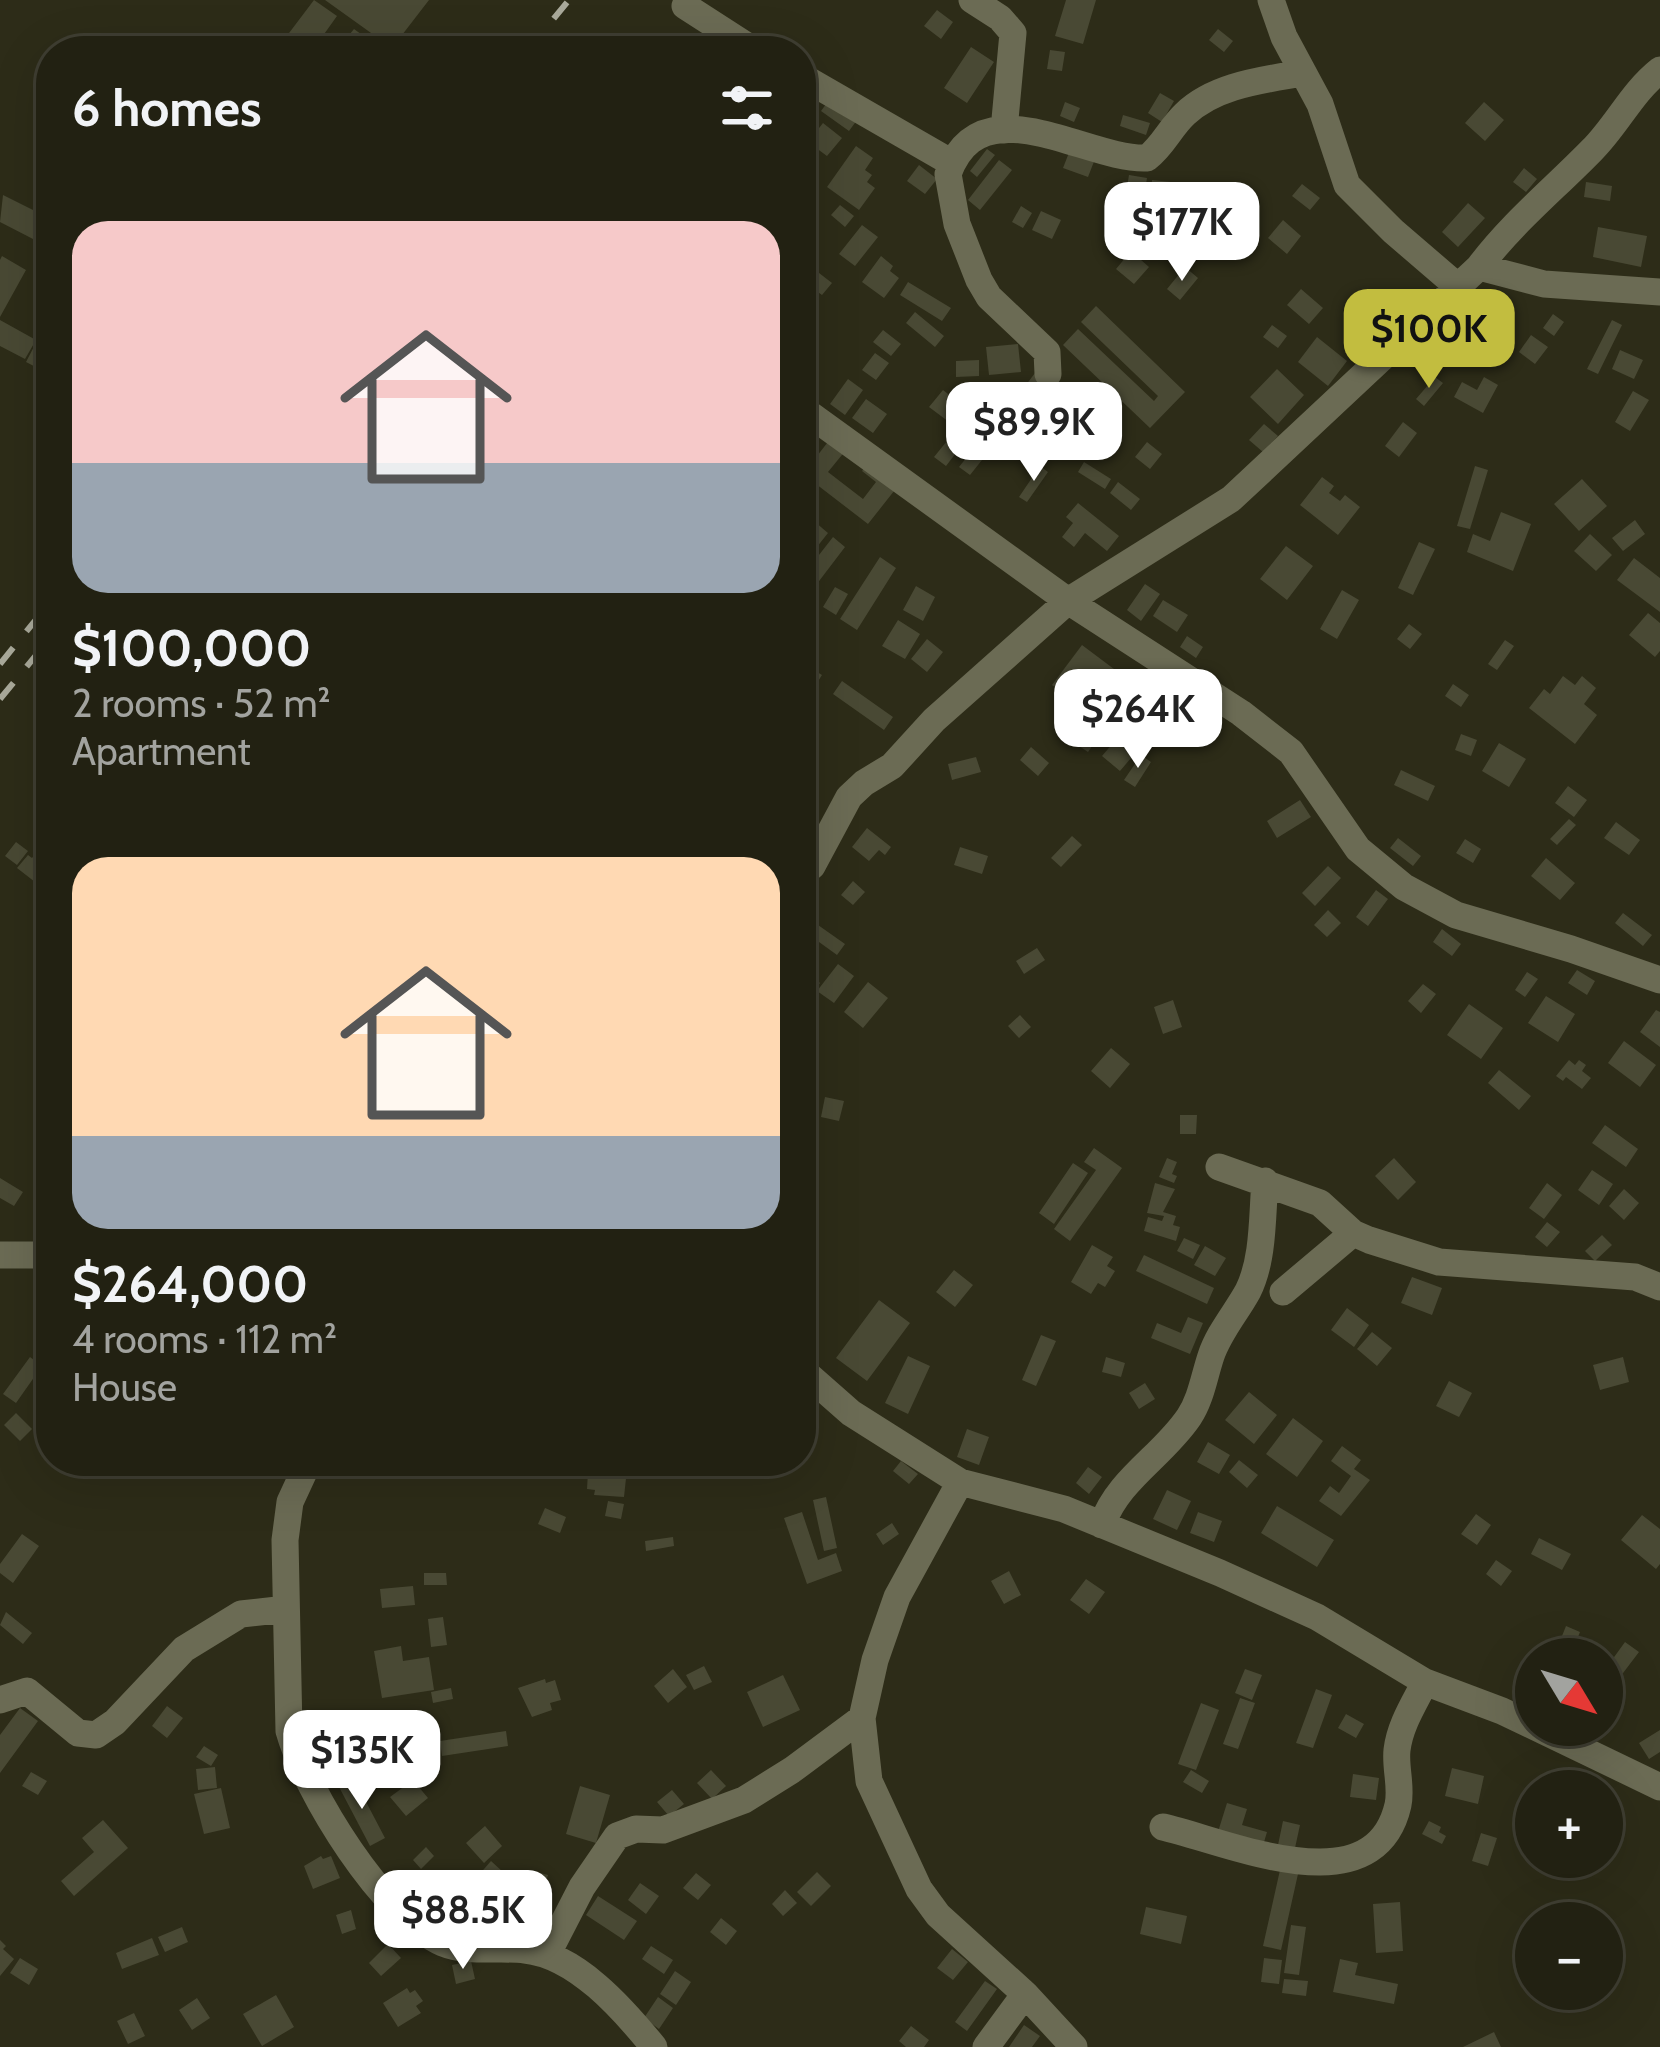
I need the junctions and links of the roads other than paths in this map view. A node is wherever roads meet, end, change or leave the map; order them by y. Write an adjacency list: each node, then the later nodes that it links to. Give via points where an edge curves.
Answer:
1 (972, 0): 8 (street, via 1013,33)
2 (1271, 0): 6 (street)
3 (685, 6): 4 (street)
4 (732, 36)
5 (1660, 70): 10 (street)
6 (1302, 73): 8 (street, via 1206,98 1147,158); 11 (street, via 1347,185)
7 (816, 85): 9 (street)
8 (1004, 130): 9 (street, via 975,140)
9 (952, 163): 13 (street, via 950,196 979,280 1045,349)
10 (1479, 267): 11 (street); 12 (street, via 1544,284)
11 (1457, 286): 15 (street, via 1231,499)
12 (1660, 292)
13 (1048, 374)
14 (816, 418): 15 (street)
15 (1068, 601): 16 (street, via 849,797); 17 (street, via 1291,752 1358,848 1404,886 1456,915)
16 (816, 859)
17 (1660, 980)
18 (1219, 1167): 19 (street)
19 (1265, 1180): 20 (street, via 1320,1203); 28 (street, via 1250,1289 1211,1356 1199,1397 1110,1503)
20 (1353, 1233): 23 (street, via 1439,1262); 24 (street)
21 (0, 1255): 22 (street)
22 (36, 1255)
23 (1652, 1275)
24 (1283, 1292)
25 (816, 1382): 27 (street)
26 (302, 1476): 29 (street, via 285,1540)
27 (959, 1482): 28 (street); 32 (street, via 897,1597)
28 (1102, 1525): 30 (street, via 1317,1617)
29 (286, 1609): 31 (street, via 241,1613 184,1649 96,1735 78,1733 27,1691); 35 (street, via 298,1761 371,1879 442,1942)
30 (1425, 1682): 33 (street); 34 (street, via 1400,1738 1398,1807 1359,1859 1265,1856)
31 (0, 1700)
32 (862, 1718): 35 (street, via 744,1800 663,1830 617,1836); 36 (street, via 869,1781 920,1889 953,1932)
33 (1660, 1787)
34 (1163, 1827)
35 (548, 1953): 37 (street)
36 (1025, 1994): 38 (street); 39 (street)
37 (654, 2047)
38 (986, 2047)
39 (1073, 2047)

